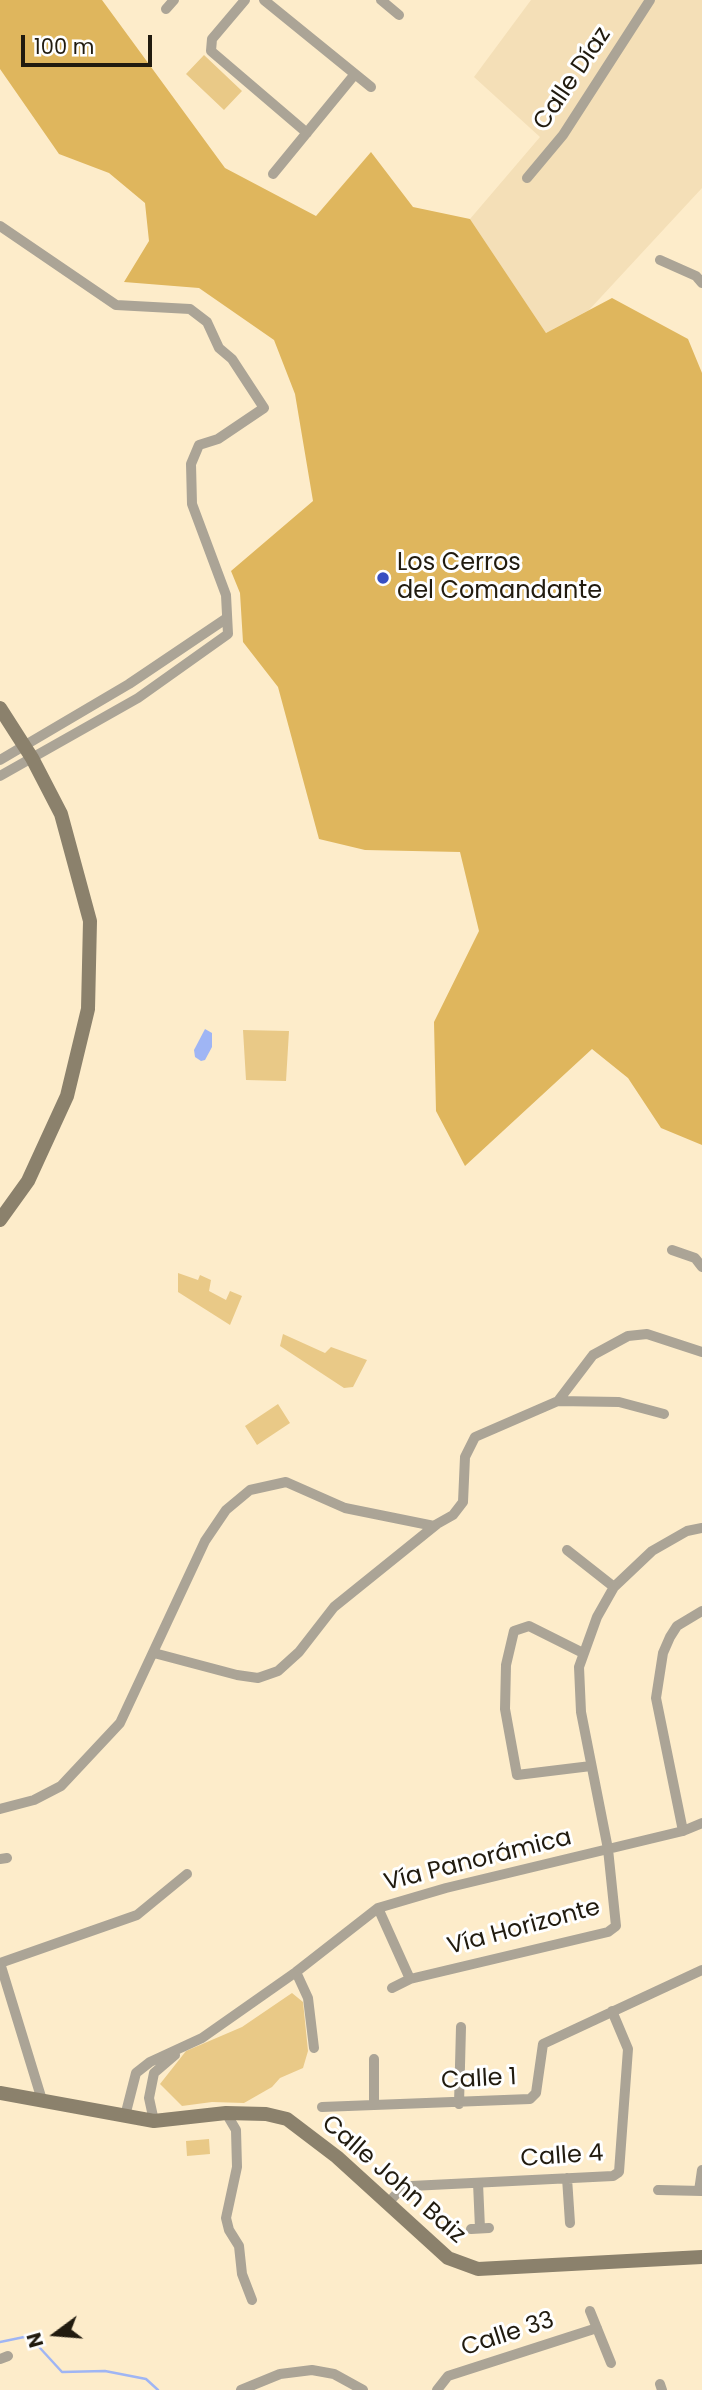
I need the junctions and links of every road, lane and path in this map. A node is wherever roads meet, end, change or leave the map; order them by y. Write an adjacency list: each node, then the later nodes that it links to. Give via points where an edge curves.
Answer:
1 (174, 0): 6 (street)
2 (245, 0): 10 (street, via 212,39 211,51)
3 (264, 0): 8 (street)
4 (381, 0): 7 (street)
5 (650, 0): 12 (street, Calle Díaz, via 563,135)
6 (166, 9)
7 (399, 15)
8 (355, 74): 9 (street); 10 (street)
9 (371, 87)
10 (307, 133): 11 (street)
11 (273, 174)
12 (527, 178)
13 (0, 226): 16 (street, via 116,305 190,309 207,322 219,348 232,359 264,408 218,439 199,445 191,464 192,505 226,595)
14 (660, 260): 15 (street)
15 (702, 283)
16 (227, 618): 18 (street); 18 (street, via 228,634 138,698)
17 (0, 708): 18 (street)
18 (29, 752): 19 (street); 20 (street); 21 (street, via 68,833 90,921 88,1009 67,1096 28,1181)
19 (0, 760)
20 (0, 776)
21 (0, 1220)
22 (672, 1250): 23 (street, via 695,1258)
23 (702, 1267)
24 (702, 1352): 25 (street, via 647,1335 628,1336 593,1355)
25 (558, 1401): 26 (street, via 619,1402); 27 (street, via 475,1437 465,1457 463,1502 453,1515)
26 (664, 1414)
27 (434, 1526): 32 (street, via 334,1607 278,1671 258,1678 237,1675); 32 (street, via 345,1508 286,1482 250,1490 226,1510 205,1541)
28 (702, 1528): 30 (street, via 687,1531 652,1551)
29 (567, 1550): 30 (street)
30 (614, 1587): 33 (street)
31 (702, 1611): 37 (street, via 677,1626 670,1637 656,1698)
32 (154, 1653): 35 (street, via 120,1723 61,1786 34,1800)
33 (583, 1653): 34 (street, via 579,1667 581,1712); 34 (street, via 529,1626 514,1631 506,1665 505,1709 517,1775)
34 (591, 1766): 38 (street)
35 (0, 1809)
36 (702, 1823): 37 (street, Vía Panorámica)
37 (683, 1831): 38 (street, Vía Panorámica)
38 (608, 1849): 40 (street, Vía Panorámica); 44 (street, Vía Horizonte, via 616,1926 608,1932)
39 (187, 1874): 41 (street, via 137,1915)
40 (378, 1908): 43 (street, Vía Panorámica); 44 (street)
41 (0, 1963): 54 (street)
42 (702, 1970): 46 (street, Calle 1)
43 (296, 1972): 48 (street, via 308,1998); 49 (street, Vía Panorámica)
44 (410, 1979): 45 (street, Vía Horizonte)
45 (391, 1988)
46 (612, 2011): 56 (street, Calle 1, via 542,2044 536,2093 530,2099); 62 (street, Calle 4, via 628,2049 619,2172)
47 (461, 2027): 56 (street)
48 (314, 2048)
49 (179, 2050): 51 (street, Vía Panorámica, via 150,2062); 52 (street, Vía Panorámica, via 154,2073); 60 (street, Vía Panorámica, via 161,2076)
50 (374, 2059): 55 (street)
51 (133, 2077): 52 (street); 59 (street)
52 (149, 2090): 60 (street)
53 (0, 2093): 54 (street, Calle John Baiz)
54 (42, 2101): 59 (street, Calle John Baiz)
55 (374, 2103): 56 (street, Calle 1); 57 (street, Calle 1)
56 (459, 2104)
57 (322, 2107)
58 (226, 2113): 60 (street, Calle John Baiz); 66 (street, Calle John Baiz, via 287,2119); 70 (street, via 236,2130 237,2167 226,2218 239,2246 242,2274)
59 (125, 2116): 60 (street, Calle John Baiz)
60 (153, 2116)
61 (702, 2170): 65 (street)
62 (567, 2178): 63 (street, Calle 4); 67 (street)
63 (478, 2183): 66 (street, Calle 4, via 411,2186); 68 (street)
64 (658, 2190): 65 (street)
65 (700, 2191)
66 (389, 2202): 69 (street, Calle John Baiz, via 448,2258 478,2269)
67 (571, 2223)
68 (480, 2228)
69 (702, 2257)
70 (253, 2300)
71 (590, 2311): 72 (street)
72 (597, 2328): 73 (street); 76 (street, Calle 33, via 448,2376)
73 (611, 2363)
74 (242, 2390): 75 (street, via 279,2374 312,2370 334,2374)
75 (363, 2390)
76 (437, 2390)

